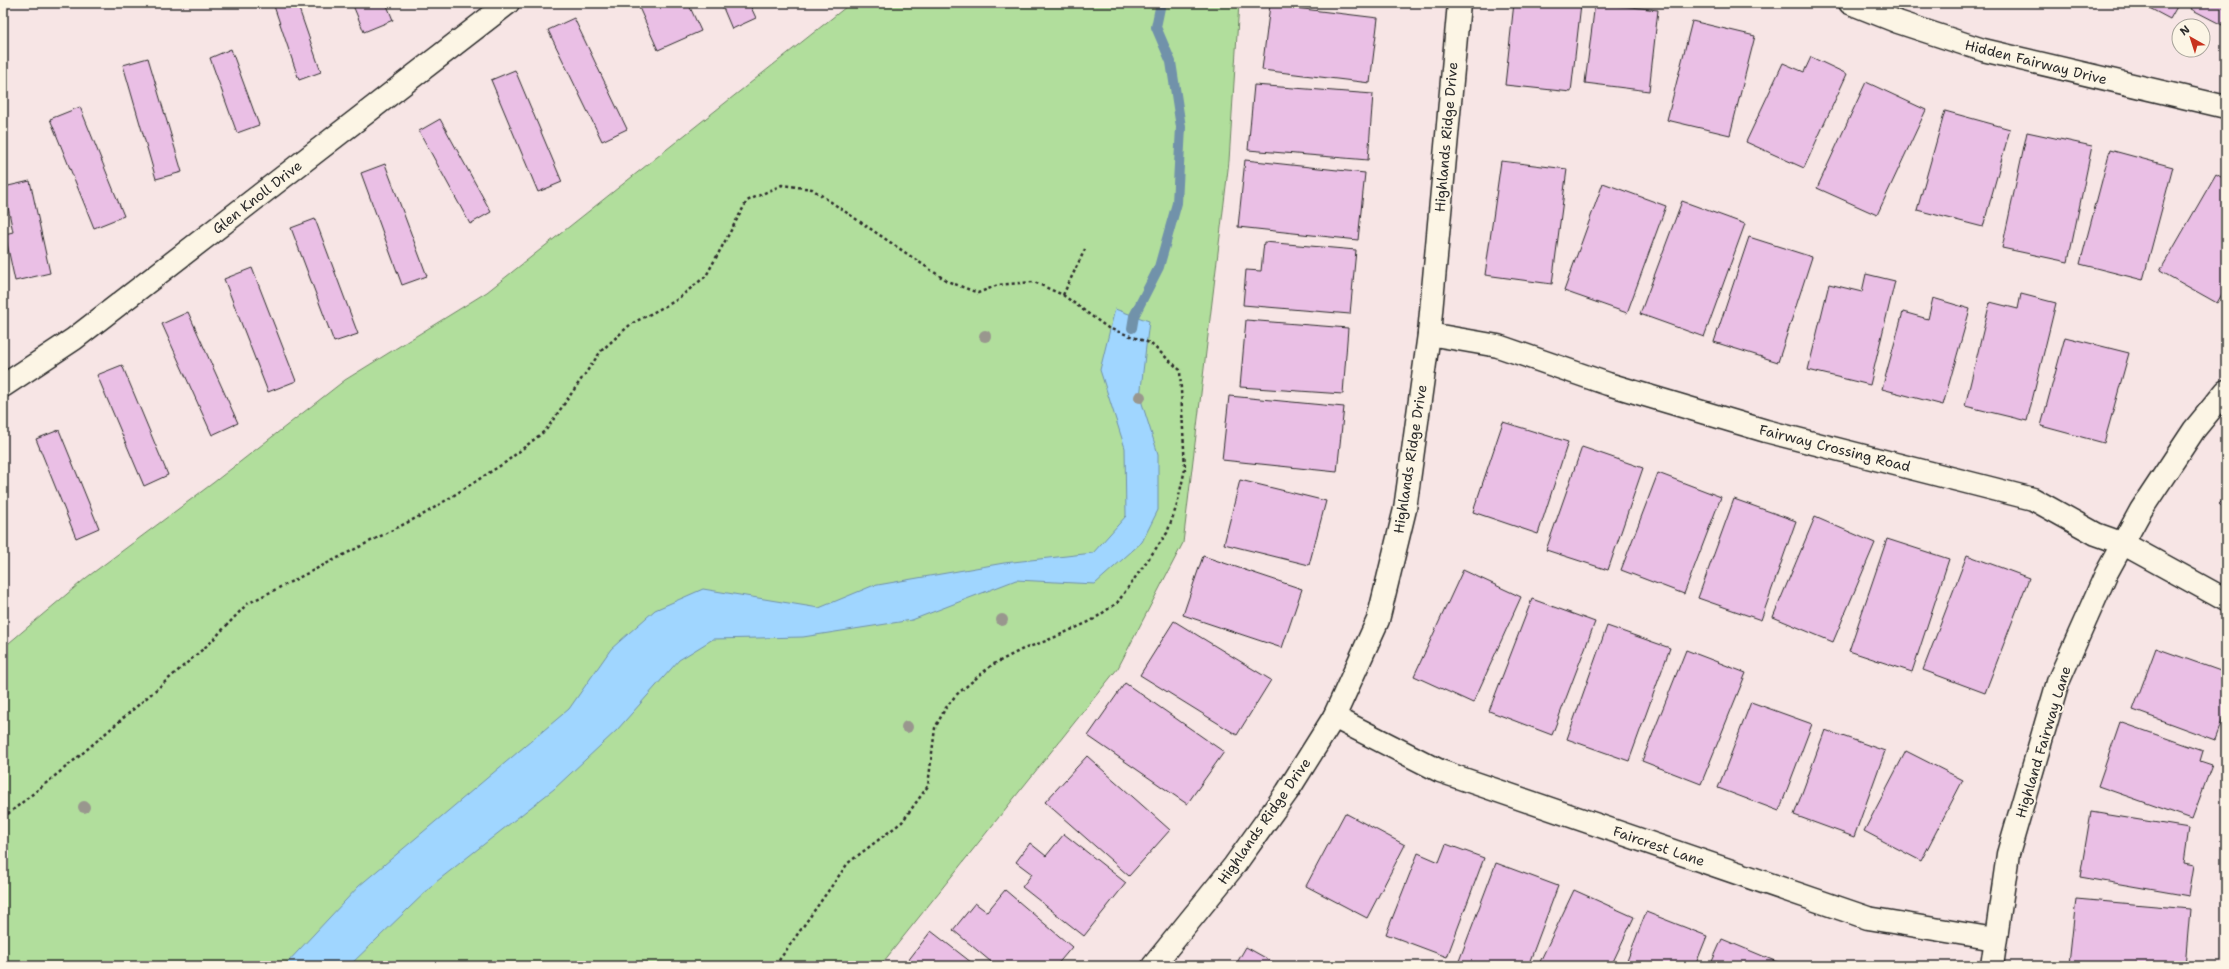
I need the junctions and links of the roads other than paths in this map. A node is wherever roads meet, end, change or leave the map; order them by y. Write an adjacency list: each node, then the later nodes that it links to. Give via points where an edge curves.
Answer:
1 (508, 3): 6 (street, Glen Knoll Drive, via 74,339)
2 (1459, 3): 5 (street, Highlands Ridge Drive)
3 (1850, 3): 4 (street, Hidden Fairway Drive, via 1983,50)
4 (2226, 108)
5 (1429, 334): 8 (street, Fairway Crossing Road, via 1498,346 1608,384 1766,431 2033,499 2096,534); 10 (street, Highlands Ridge Drive, via 1405,509 1378,620)
6 (3, 386)
7 (2226, 391): 8 (street, Highland Fairway Lane, via 2194,430 2141,510)
8 (2124, 544): 9 (street, Fairway Crossing Road); 11 (street, Highland Fairway Lane, via 2106,574 2058,682 2008,854)
9 (2226, 600)
10 (1334, 718): 11 (street, Faircrest Lane, via 1440,771 1868,918); 12 (street, Highlands Ridge Drive, via 1287,792 1247,848)
11 (1995, 939): 13 (street, Highland Fairway Lane)
12 (1153, 966)
13 (1992, 966)

